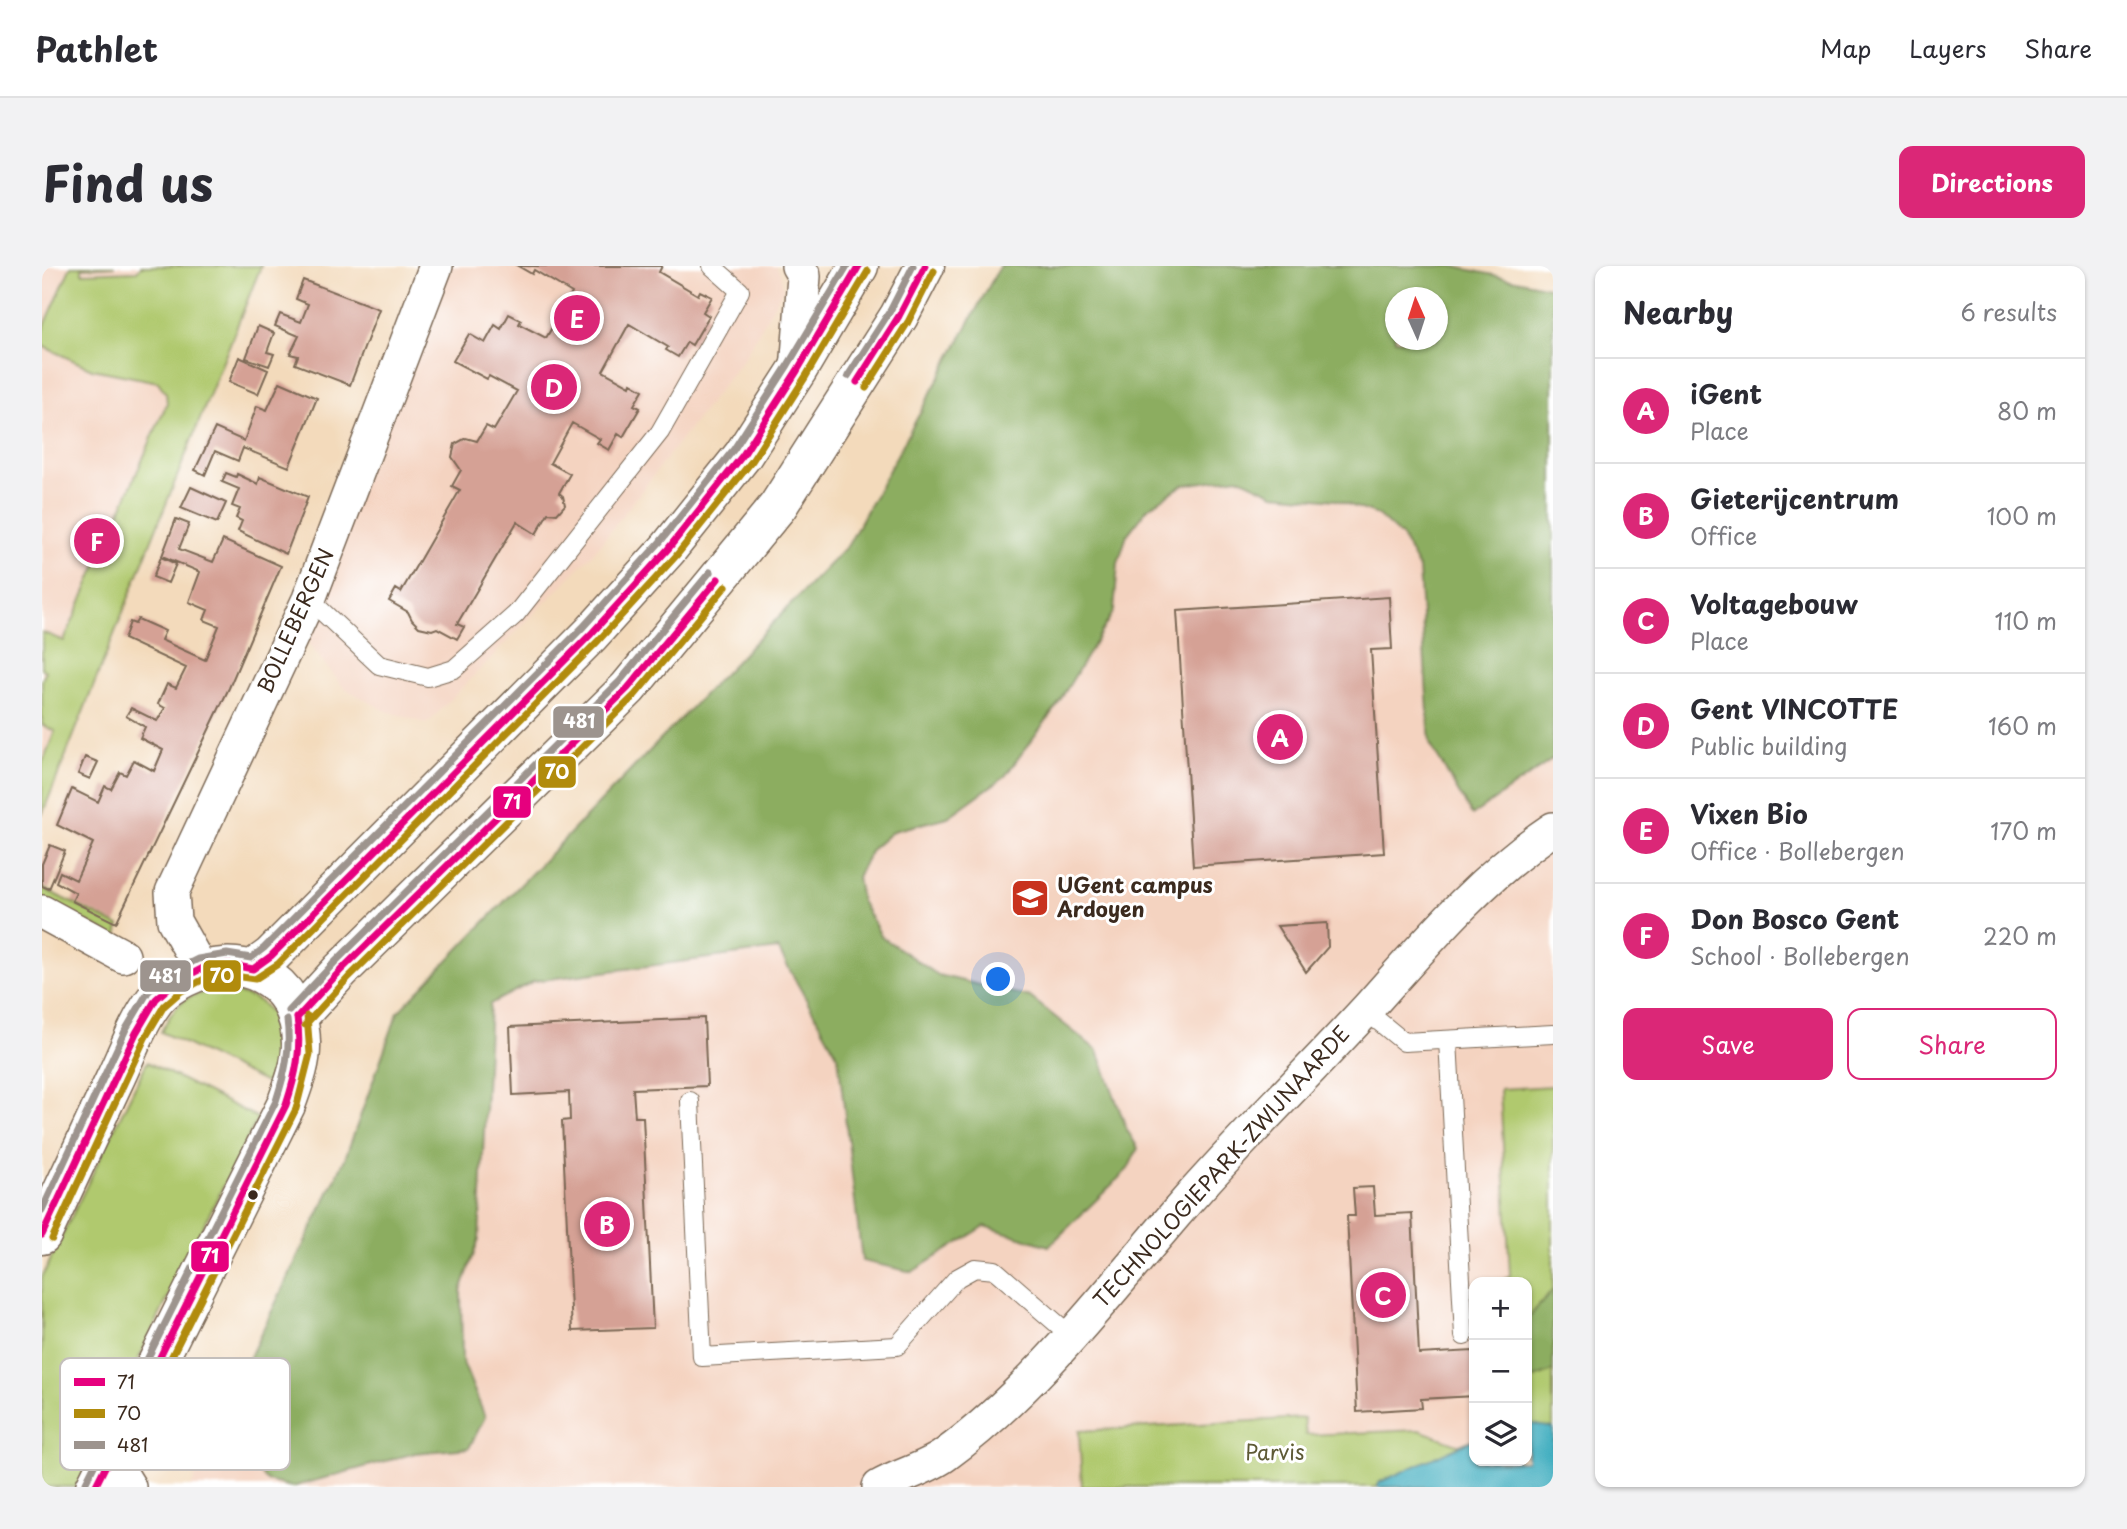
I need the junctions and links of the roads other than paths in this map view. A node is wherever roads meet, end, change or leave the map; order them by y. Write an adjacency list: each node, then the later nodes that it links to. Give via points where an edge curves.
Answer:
1 (436, 266): 7 (street, BOLLEBERGEN)
2 (712, 266): 7 (lane, via 740,291 660,432 516,614 454,669 428,677 379,665)
3 (798, 266): 6 (street, via 804,275)
4 (859, 266): 6 (highway)
5 (925, 266): 14 (highway, via 899,316 778,506 628,688)
6 (797, 371): 12 (highway, via 743,455 591,634)
7 (309, 599): 11 (street, BOLLEBERGEN, via 172,892 174,921)
8 (1553, 829): 13 (street, TECHNOLOGIEPARK-ZWIJNAARDE, via 1481,887)
9 (42, 912): 10 (street)
10 (123, 956)
11 (201, 969): 12 (highway, via 227,964); 18 (highway, via 156,999)
12 (253, 969): 14 (highway, via 278,985)
13 (1365, 1010): 16 (lane, via 1404,1042); 19 (street, TECHNOLOGIEPARK-ZWIJNAARDE, via 1217,1167)
14 (297, 1018): 21 (highway, via 302,1042 299,1066 286,1105)
15 (1553, 1034): 16 (lane)
16 (1448, 1040): 20 (lane)
17 (690, 1101): 19 (lane, via 702,1357 897,1346 957,1278 975,1268 995,1270)
18 (42, 1235)
19 (1070, 1335): 22 (street, TECHNOLOGIEPARK-ZWIJNAARDE, via 984,1424 942,1457)
20 (1464, 1336)
21 (167, 1358)
22 (879, 1487)

